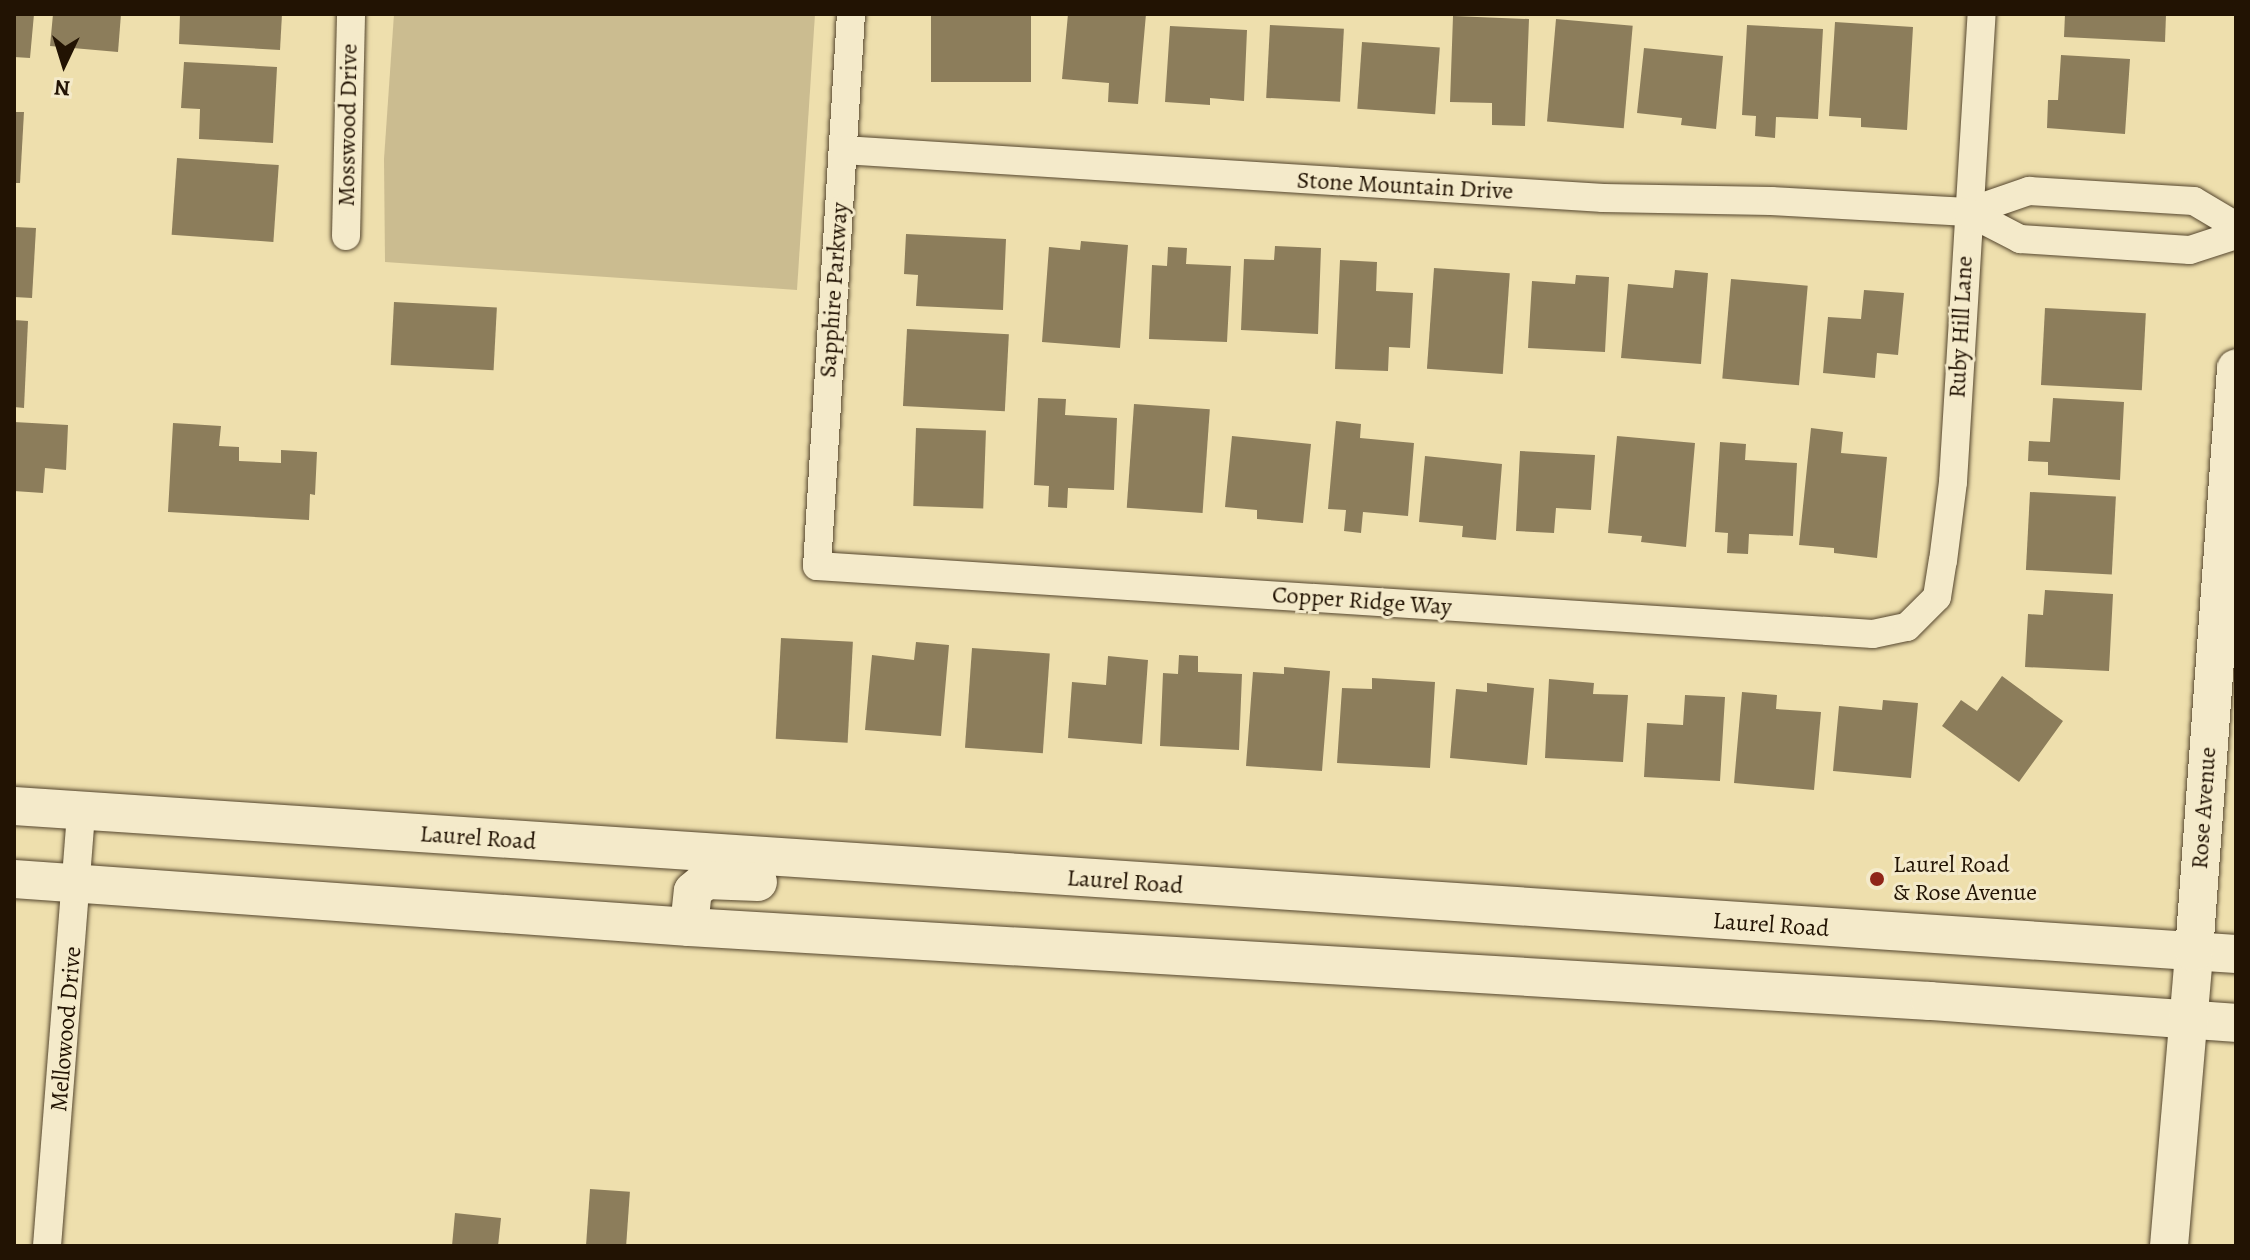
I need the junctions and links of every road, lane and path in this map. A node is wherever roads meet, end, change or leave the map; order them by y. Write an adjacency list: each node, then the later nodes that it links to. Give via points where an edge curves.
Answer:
1 (351, 14): 8 (street, Mosswood Drive)
2 (851, 14): 4 (street, Sapphire Parkway)
3 (1982, 14): 5 (street, Ruby Hill Lane)
4 (843, 150): 5 (street, Stone Mountain Drive, via 1603,198); 10 (street, Sapphire Parkway)
5 (1968, 212): 6 (street, Stone Mountain Drive, via 2029,191 2194,201); 7 (street, Stone Mountain Drive, via 2020,239 2190,250); 11 (street, Ruby Hill Lane, via 1953,482 1943,561 1937,597)
6 (2236, 226)
7 (2236, 235)
8 (346, 236)
9 (2236, 369): 18 (main road, Rose Avenue)
10 (817, 566): 11 (street, Copper Ridge Way, via 1873,634)
11 (1907, 627)
12 (14, 806): 13 (main road, Laurel Road)
13 (81, 811): 14 (main road, Laurel Road); 16 (street, Mellowood Drive)
14 (850, 864): 17 (main road, via 776,882 706,880 693,891); 18 (main road, Laurel Road)
15 (14, 879): 16 (main road)
16 (77, 884): 17 (main road); 22 (street, Mellowood Drive)
17 (689, 927): 20 (main road)
18 (2194, 952): 19 (main road, Laurel Road); 20 (main road, Rose Avenue)
19 (2236, 954)
20 (2189, 1019): 21 (main road); 23 (main road, Rose Avenue)
21 (2236, 1023)
22 (47, 1246)
23 (2169, 1246)

